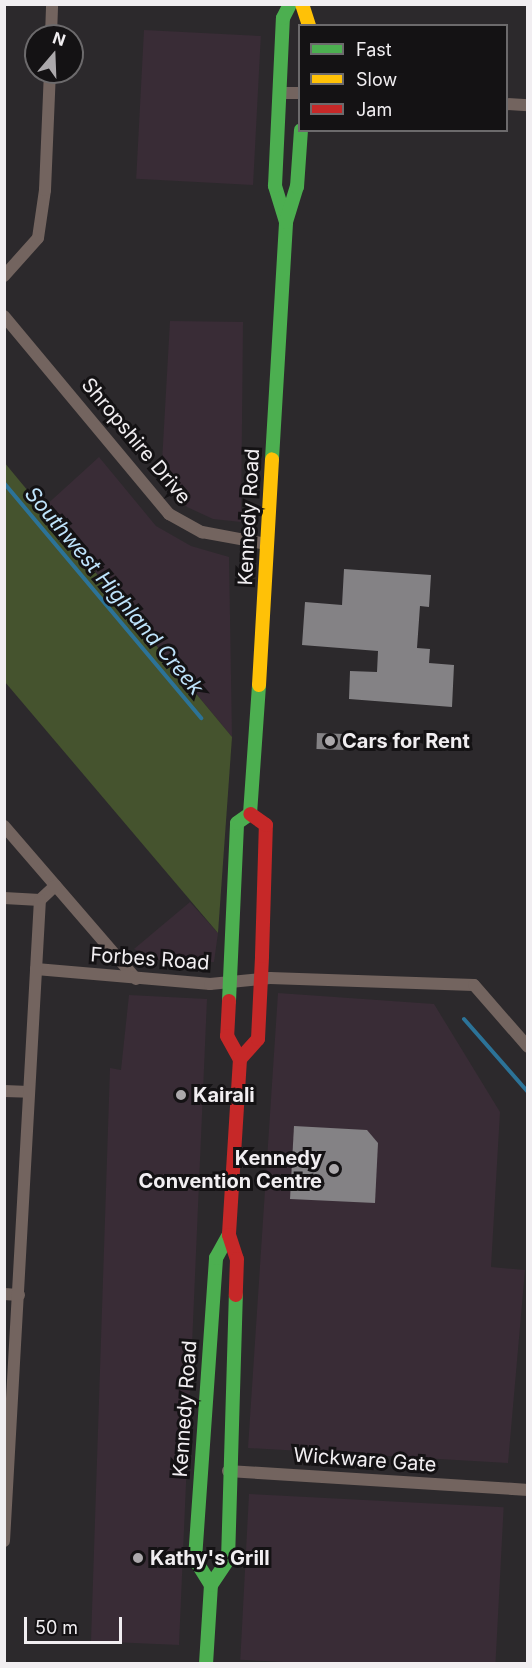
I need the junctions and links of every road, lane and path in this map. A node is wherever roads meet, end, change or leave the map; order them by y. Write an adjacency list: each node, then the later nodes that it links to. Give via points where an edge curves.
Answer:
1 (52, 4): 4 (street)
2 (290, 4): 7 (main road, Kennedy Road, via 283,18)
3 (302, 4): 5 (main road)
4 (51, 24)
5 (308, 24)
6 (49, 84): 13 (street, via 45,190 38,238)
7 (279, 93): 8 (street); 12 (main road, Kennedy Road, via 275,186)
8 (298, 93)
9 (508, 104): 10 (street)
10 (528, 105)
11 (301, 132): 12 (main road, Kennedy Road, via 297,187)
12 (286, 222): 15 (main road, Kennedy Road)
13 (4, 276)
14 (4, 316): 15 (street, Shropshire Drive, via 174,518 202,532)
15 (267, 544): 16 (main road, Kennedy Road)
16 (250, 814): 23 (main road, via 267,825); 24 (main road, Kennedy Road, via 237,823)
17 (4, 826): 18 (street)
18 (55, 886): 20 (street); 22 (street)
19 (4, 898): 20 (street)
20 (40, 900): 21 (street)
21 (36, 969): 22 (street, Forbes Road); 28 (street)
22 (136, 979): 24 (street, Forbes Road)
23 (261, 979): 24 (street, Forbes Road); 25 (street, Forbes Road, via 474,985); 26 (main road, via 258,1039)
24 (229, 983): 26 (main road, Kennedy Road, via 227,1036)
25 (528, 1047)
26 (240, 1059): 29 (main road, Kennedy Road)
27 (4, 1091): 28 (street)
28 (29, 1092): 31 (street)
29 (229, 1235): 32 (main road, Kennedy Road, via 216,1258); 33 (main road, Kennedy Road, via 237,1259)
30 (4, 1294): 31 (street)
31 (18, 1294): 35 (street)
32 (200, 1469): 33 (main road, Wickware Gate); 36 (main road, Kennedy Road, via 195,1559)
33 (228, 1471): 34 (street, Wickware Gate); 36 (main road, Kennedy Road, via 228,1560)
34 (528, 1490)
35 (4, 1541)
36 (211, 1585): 37 (main road)
37 (206, 1664)

